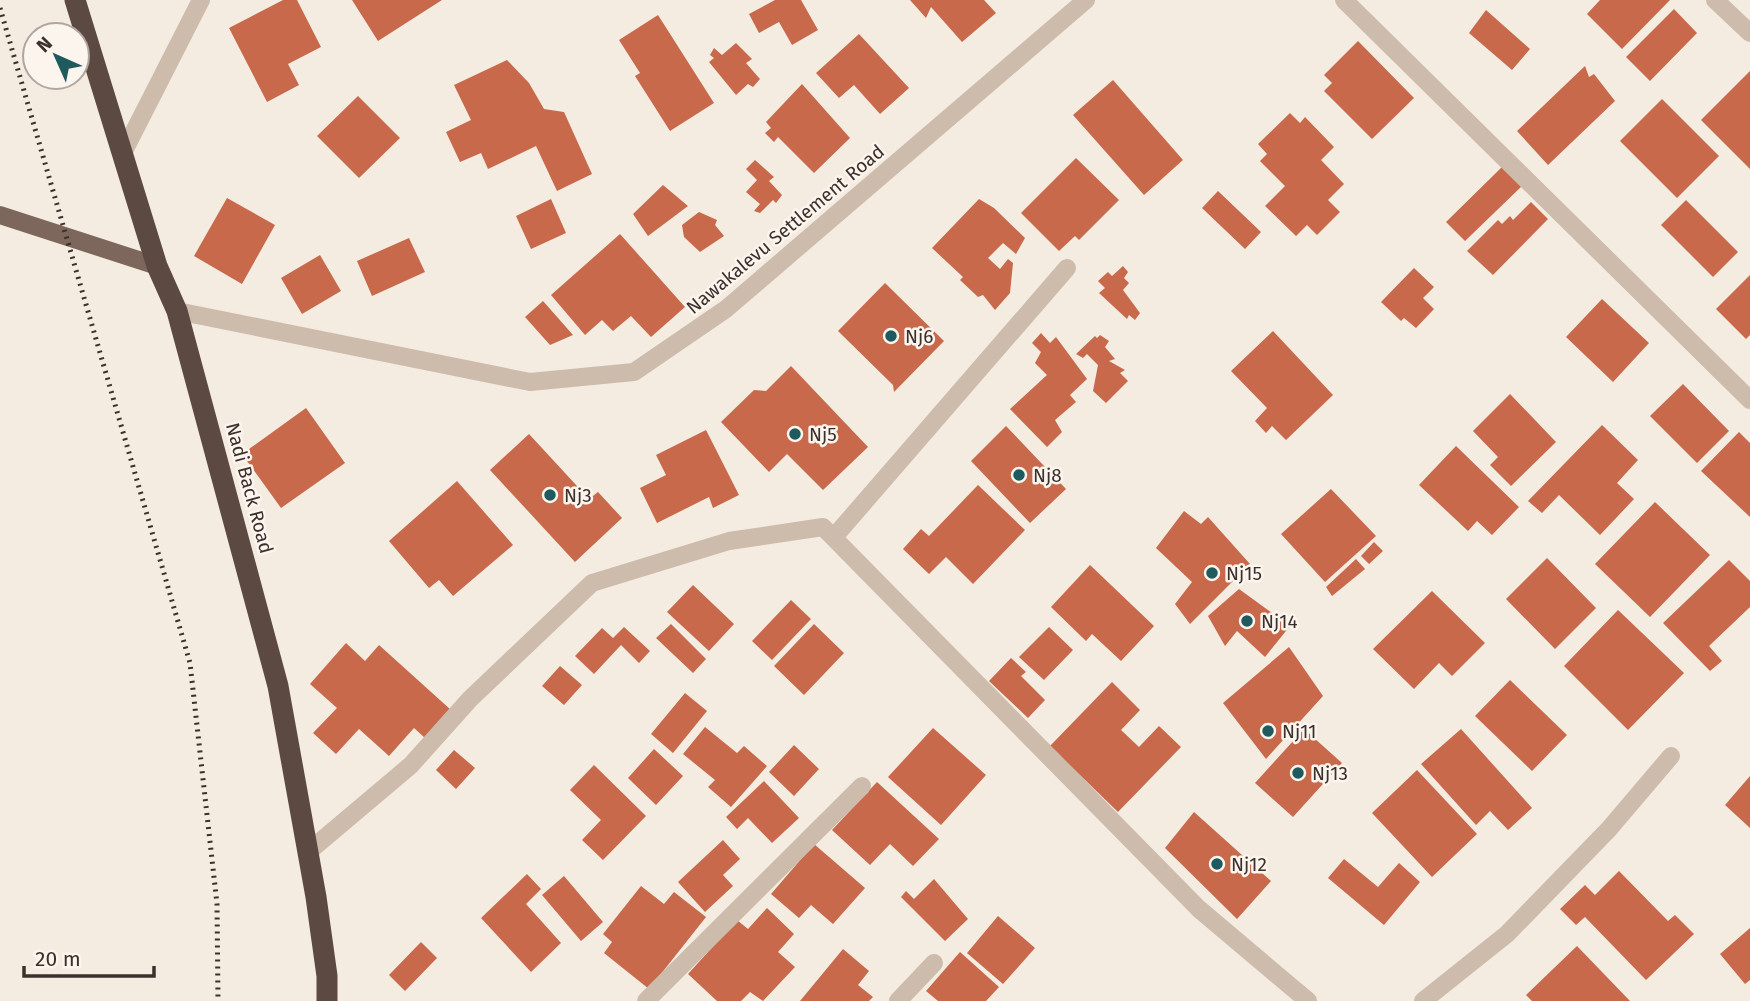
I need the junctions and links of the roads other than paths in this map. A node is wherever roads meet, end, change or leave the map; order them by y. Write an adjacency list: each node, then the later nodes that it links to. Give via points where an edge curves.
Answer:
1 (75, 0): 7 (highway, Nadi Back Road)
2 (201, 0): 7 (street)
3 (1086, 0): 11 (street, Nawakalevu Settlement Road, via 726,309 634,372 530,382)
4 (1344, 0): 12 (street)
5 (1715, 0): 6 (street)
6 (1750, 33)
7 (122, 155): 9 (highway, Nadi Back Road)
8 (0, 215): 9 (main road)
9 (157, 266): 11 (highway, Nadi Back Road)
10 (1067, 268): 13 (street)
11 (177, 311): 16 (highway, Nadi Back Road, via 278,686)
12 (1750, 400)
13 (834, 537): 16 (street, via 823,527 729,541 592,583 470,699 411,765); 21 (street, via 1199,909)
14 (1671, 756): 22 (street, via 1609,829 1507,934)
15 (862, 786): 19 (street)
16 (308, 852): 18 (highway, Nadi Back Road)
17 (934, 963): 20 (street)
18 (327, 1001)
19 (646, 1001)
20 (898, 1001)
21 (1308, 1001)
22 (1423, 1001)

